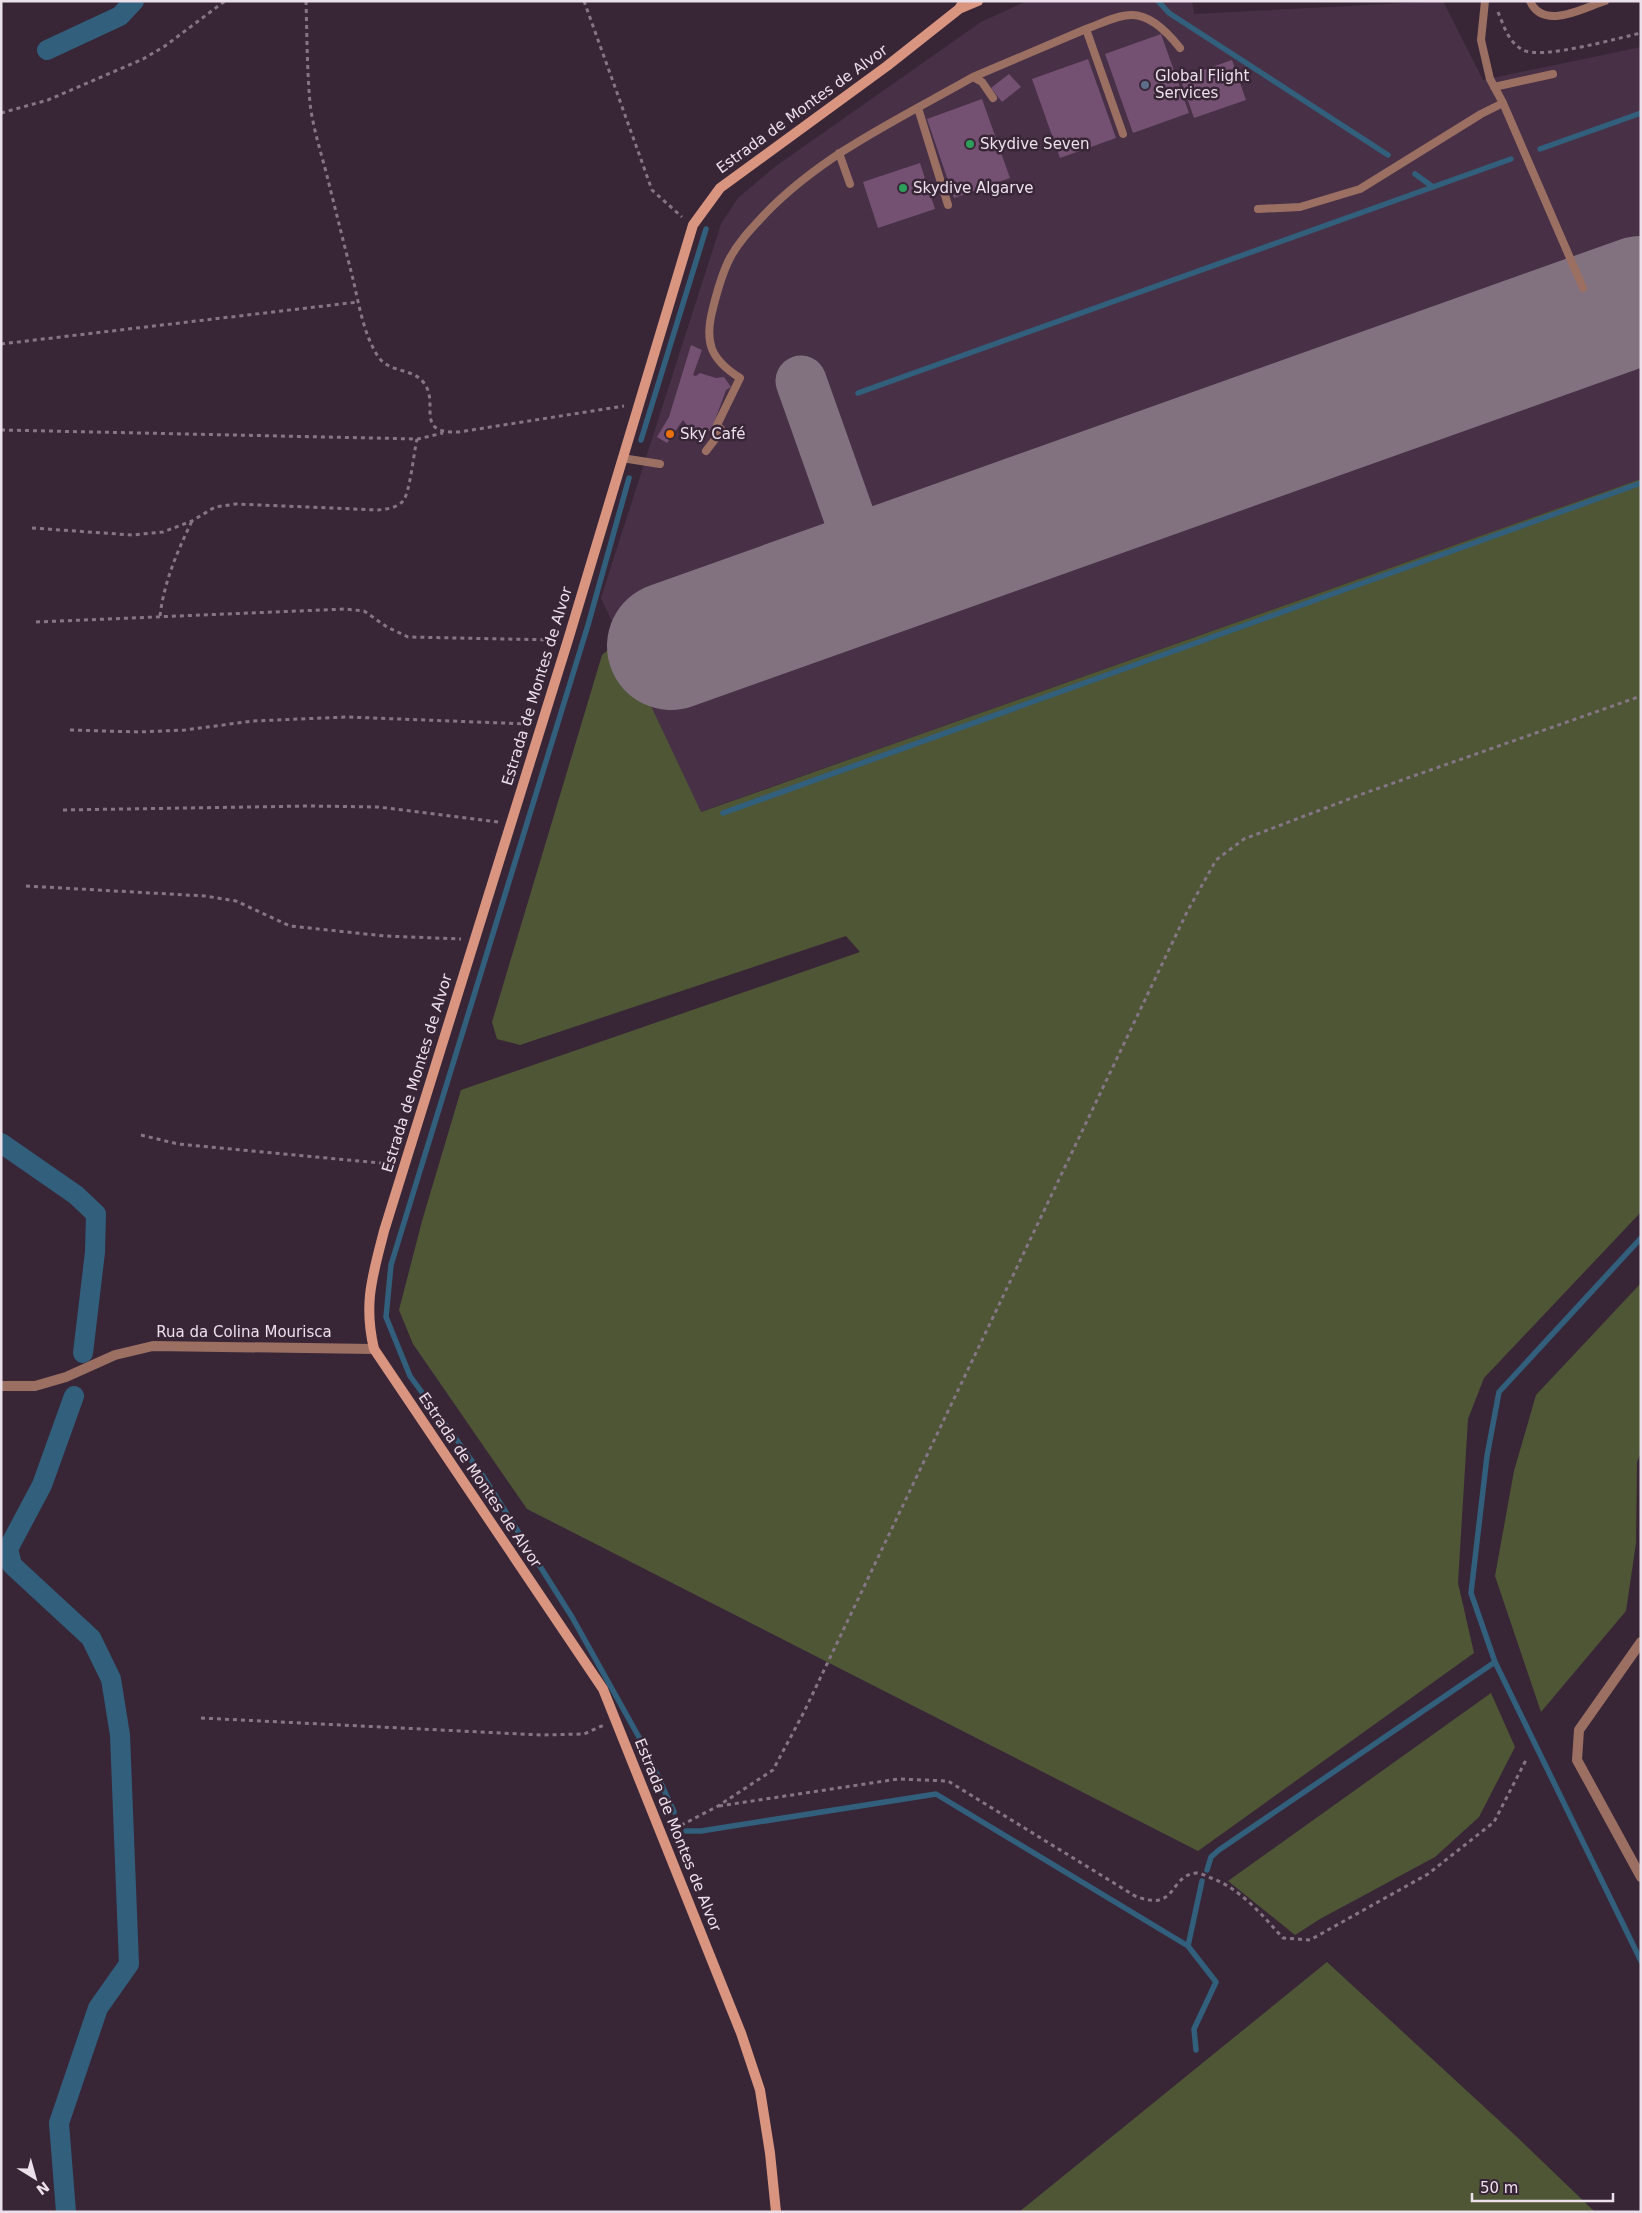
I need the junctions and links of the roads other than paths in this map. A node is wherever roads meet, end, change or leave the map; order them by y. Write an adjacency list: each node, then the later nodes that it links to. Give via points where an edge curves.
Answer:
1 (978, 1): 5 (street, Estrada de Montes de Alvor)
2 (1485, 1): 10 (lane, via 1481,40)
3 (1530, 1): 4 (lane, via 1534,9 1544,16 1556,17)
4 (1605, 1)
5 (962, 5): 21 (street, Estrada de Montes de Alvor, via 879,72 720,188 692,225)
6 (1086, 29): 7 (lane, via 1133,15 1150,20 1169,34); 9 (lane); 14 (lane)
7 (1180, 48)
8 (1553, 74): 10 (lane)
9 (973, 77): 11 (lane, via 982,82); 13 (lane)
10 (1494, 87): 12 (lane)
11 (993, 98)
12 (1504, 103): 18 (lane, via 1360,189 1300,207); 19 (lane)
13 (918, 108): 15 (lane); 17 (lane)
14 (1123, 134)
15 (838, 153): 16 (lane); 20 (lane, via 782,196 744,236 729,259 708,328 712,352 719,364 740,378 717,425 722,430)
16 (850, 184)
17 (948, 205)
18 (1258, 210)
19 (1583, 288)
20 (706, 451)
21 (622, 458): 22 (lane); 23 (street, Estrada de Montes de Alvor, via 384,1231 368,1296 369,1328)
22 (660, 464)
23 (374, 1348): 24 (street, Rua da Colina Mourisca, via 153,1346 115,1355 66,1377 35,1386); 27 (street, Estrada de Montes de Alvor, via 603,1689 741,2033 760,2090)
24 (1, 1386)
25 (1641, 1642): 26 (street, via 1579,1730 1577,1760)
26 (1641, 1877)
27 (776, 2212)

